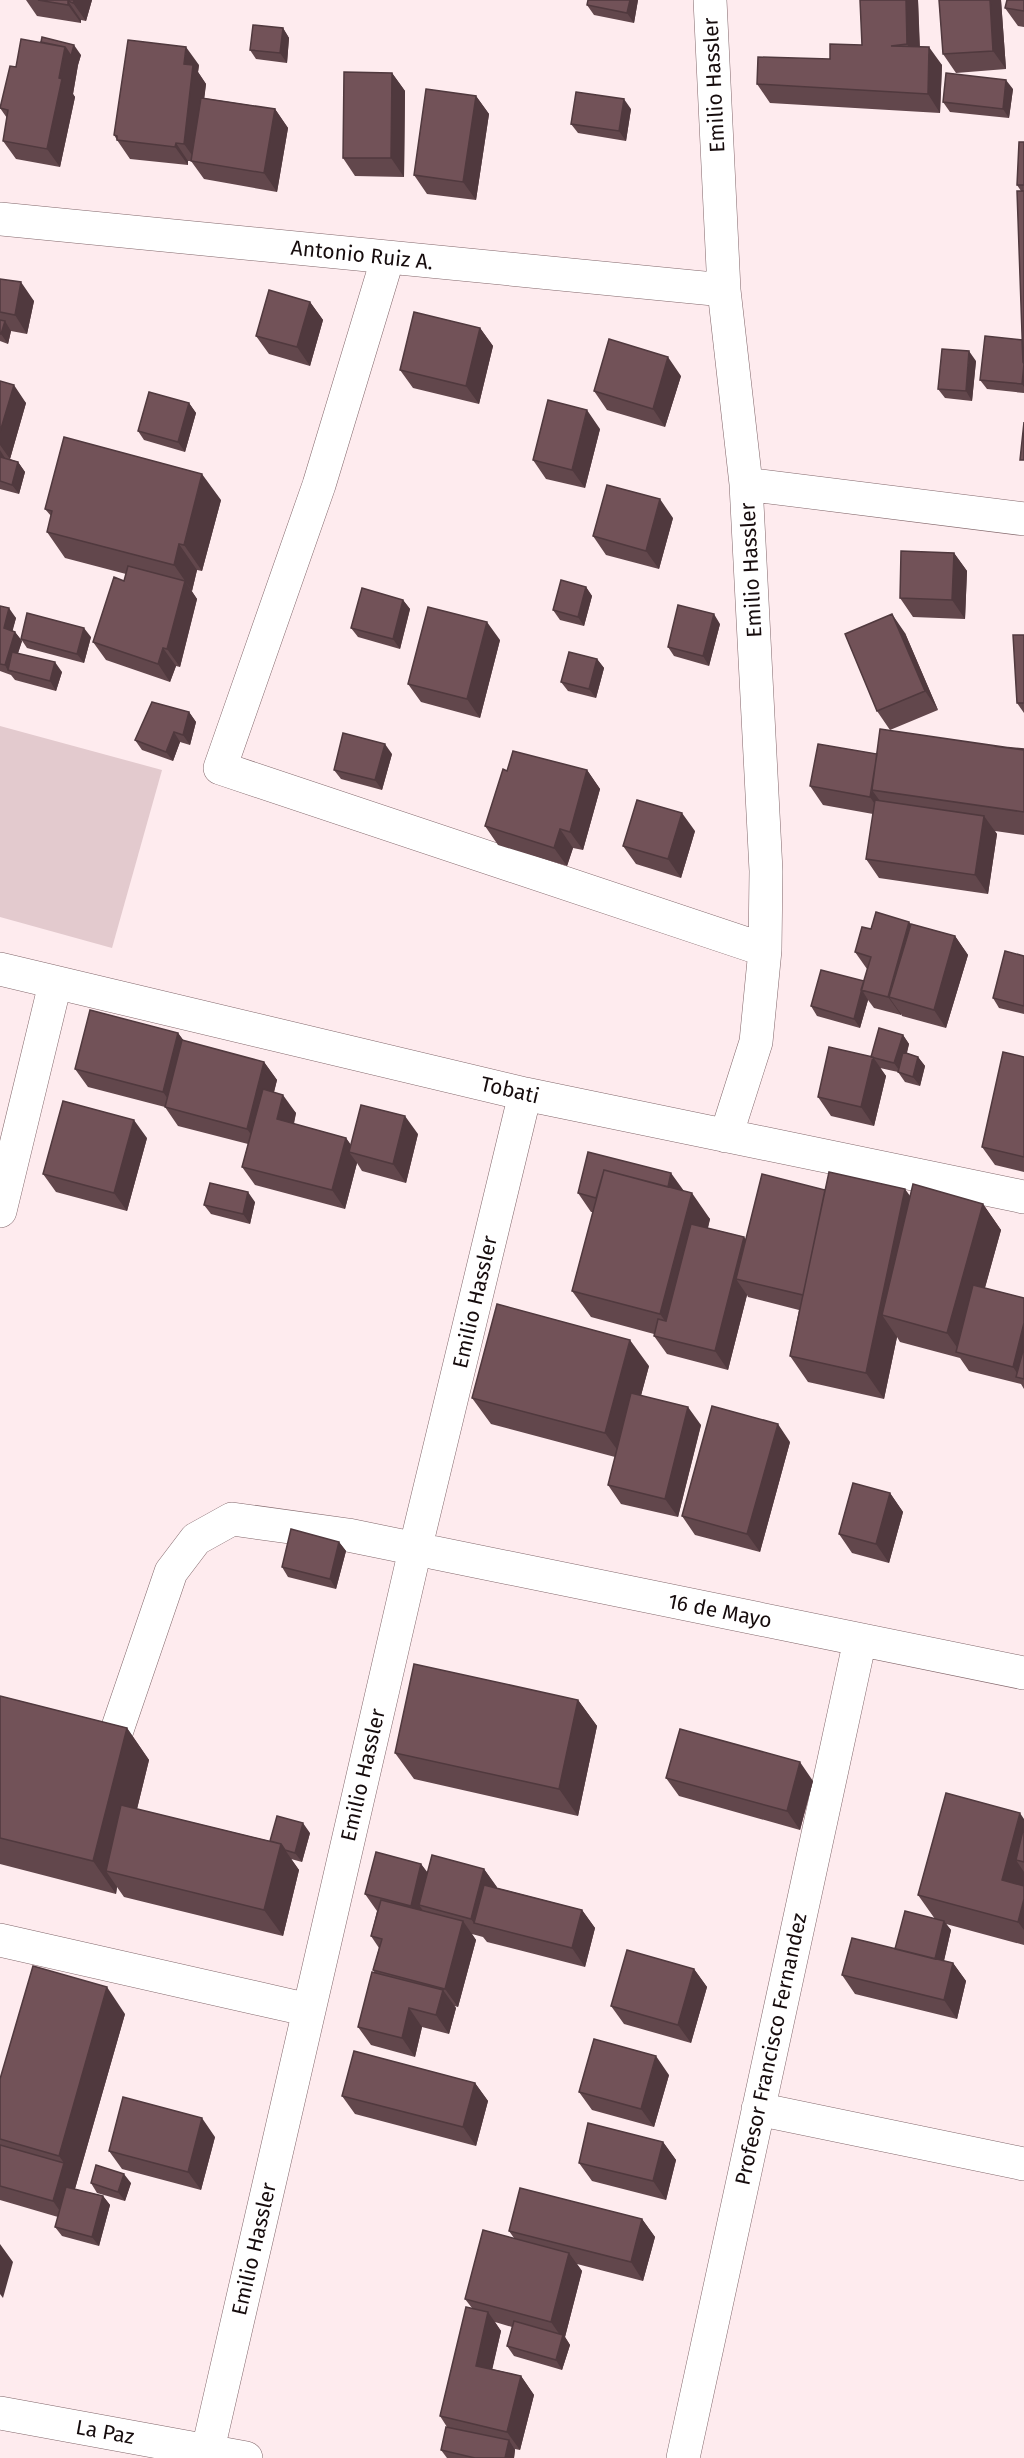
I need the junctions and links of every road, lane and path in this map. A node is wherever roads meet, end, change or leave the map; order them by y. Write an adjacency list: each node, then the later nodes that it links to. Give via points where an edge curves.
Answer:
1 (710, 0): 4 (street, Emilio Hassler)
2 (0, 219): 3 (street, Antonio Ruiz A.)
3 (388, 257): 4 (street, Antonio Ruiz A.); 7 (street, via 319,485 220,768)
4 (724, 290): 5 (street, Emilio Hassler)
5 (746, 483): 6 (street); 7 (street, Emilio Hassler, via 766,871)
6 (1024, 519)
7 (765, 951): 11 (street, Emilio Hassler, via 756,1042)
8 (0, 969): 9 (street, Tobati)
9 (55, 984): 10 (street, Tobati); 13 (street)
10 (525, 1094): 11 (street, Tobati); 14 (street, Emilio Hassler)
11 (726, 1136): 12 (street, Tobati)
12 (1024, 1197)
13 (0, 1211)
14 (416, 1550): 15 (street, 16 de Mayo); 17 (street, 16 de Mayo, via 348,1535 232,1520 196,1539 171,1572); 19 (street, Emilio Hassler)
15 (860, 1640): 16 (street, 16 de Mayo); 20 (street, Profesor Francisco Fernandez)
16 (1024, 1673)
17 (117, 1730)
18 (0, 1940): 19 (street)
19 (309, 2010): 23 (street, Emilio Hassler)
20 (758, 2109): 21 (street); 25 (street, Profesor Francisco Fernandez)
21 (1024, 2164)
22 (0, 2413): 23 (street, La Paz)
23 (207, 2454): 24 (street, La Paz)
24 (246, 2458)
25 (682, 2458)

